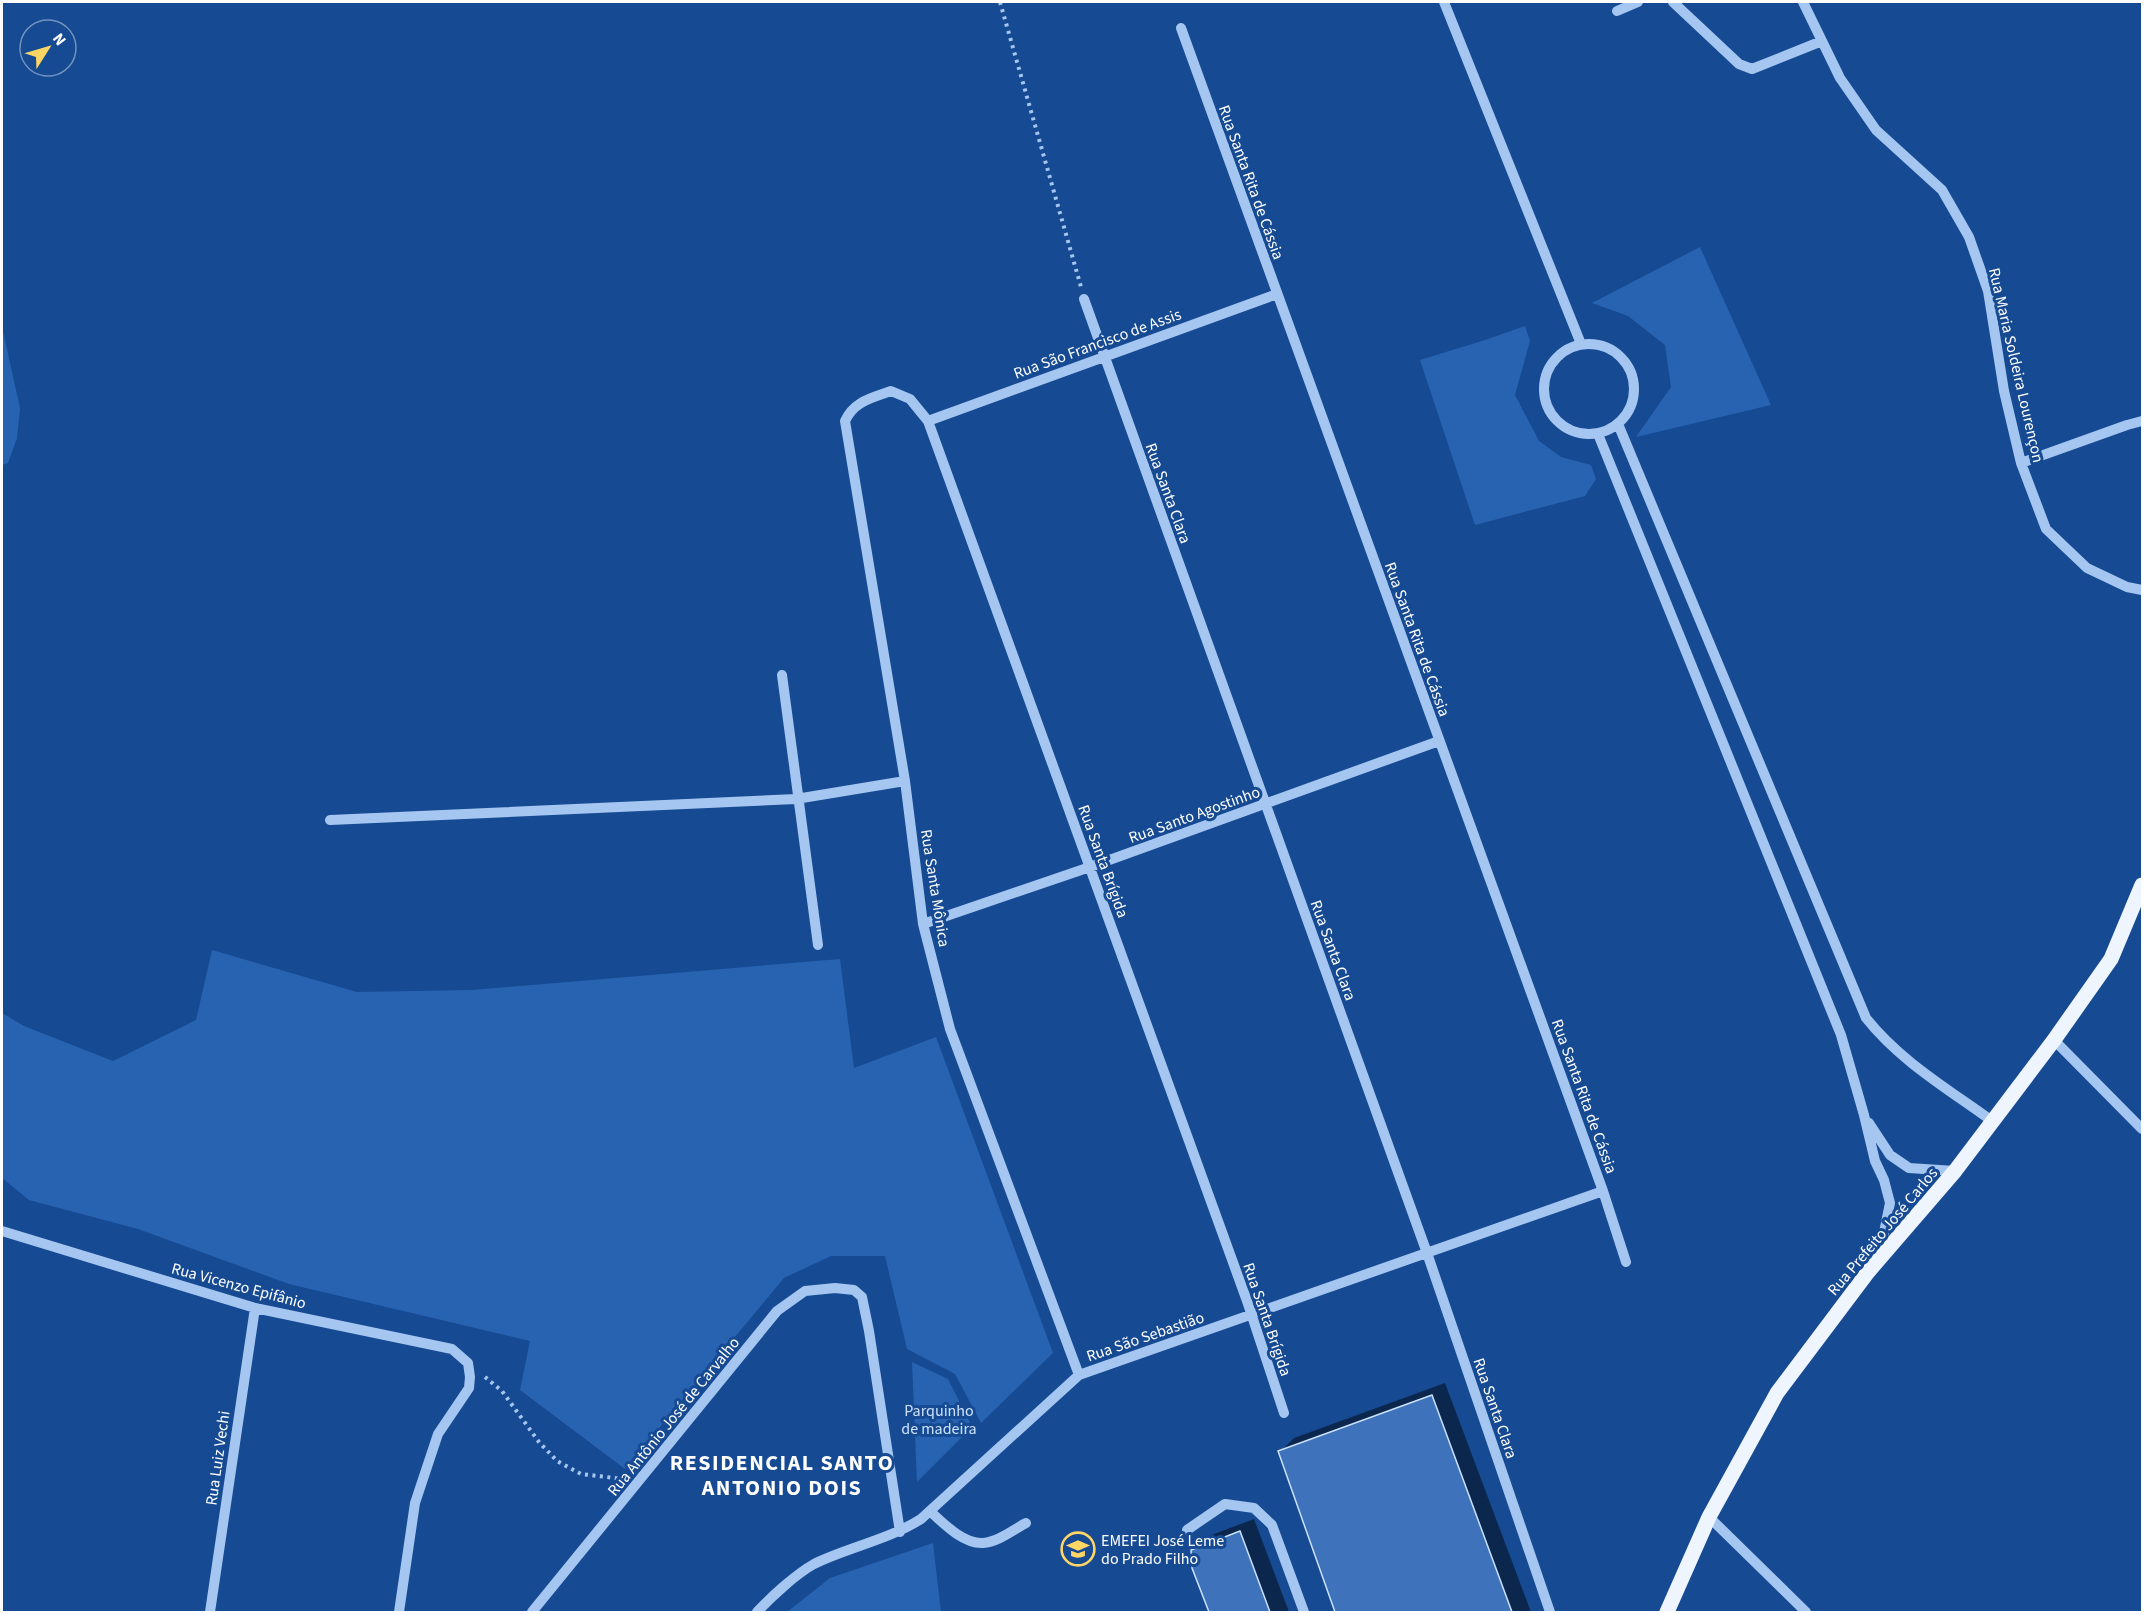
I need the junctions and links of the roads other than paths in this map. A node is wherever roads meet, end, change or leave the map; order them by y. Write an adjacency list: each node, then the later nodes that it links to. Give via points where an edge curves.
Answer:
1 (1444, 2): 10 (street)
2 (1638, 2): 5 (street)
3 (1673, 2): 7 (street, via 1739,64 1752,69)
4 (1803, 2): 7 (street, Rua Maria Soldeira Lourençon)
5 (1617, 11)
6 (1181, 27): 8 (street, Rua Santa Rita de Cássia)
7 (1822, 41): 17 (street, Rua Maria Soldeira Lourençon, via 1840,78 1876,130 1942,190 1969,237 1988,291 2004,391)
8 (1277, 294): 11 (street, Rua São Francisco de Assis); 20 (street, Rua Santa Rita de Cássia)
9 (1084, 299): 11 (street, Rua Santa Clara)
10 (1581, 344): 15 (street, via 1596,343 1610,348 1631,370 1634,399); 16 (street, via 1562,352 1551,363 1544,392 1547,407 1556,420 1582,434)
11 (1103, 357): 12 (street, Rua São Francisco de Assis); 23 (street, Rua Santa Clara)
12 (928, 421): 14 (street, Rua Santa Brígida, via 910,399 891,390 857,405); 25 (street, Rua Santa Brígida)
13 (2142, 421): 17 (street)
14 (845, 422): 21 (street, Rua Santa Mônica)
15 (1618, 424): 16 (street); 31 (street, via 1866,1018 1904,1058)
16 (1598, 434): 30 (street, via 1841,1035)
17 (2021, 463): 18 (street, Rua Maria Soldeira Lourençon, via 2046,529 2087,568)
18 (2142, 590)
19 (782, 675): 22 (street)
20 (1439, 741): 23 (street, Rua Santo Agostinho); 34 (street, Rua Santa Rita de Cássia)
21 (905, 781): 22 (street); 27 (street, Rua Santa Mônica)
22 (798, 798): 24 (street); 28 (street)
23 (1265, 804): 25 (street, Rua Santo Agostinho); 36 (street, Rua Santa Clara)
24 (330, 820)
25 (1090, 867): 27 (street, Rua Santo Agostinho); 40 (street, Rua Santa Brígida)
26 (2142, 885): 29 (main road, Rua Prefeito José Carlos, via 2110,959)
27 (923, 924): 41 (street, Rua Santa Mônica, via 950,1029)
28 (818, 945)
29 (2054, 1040): 31 (main road, Rua Prefeito José Carlos); 32 (street)
30 (1864, 1115): 33 (street, via 1890,1155 1909,1168); 37 (street, via 1890,1203)
31 (1992, 1121): 33 (main road, Rua Prefeito José Carlos)
32 (2142, 1129)
33 (1955, 1171): 37 (main road, Rua Prefeito José Carlos)
34 (1603, 1191): 36 (street, Rua São Sebastião); 38 (street, Rua Santa Rita de Cássia)
35 (2, 1231): 39 (street, Rua Vicenzo Epifânio)
36 (1427, 1253): 40 (street, Rua São Sebastião); 53 (street, Rua Santa Clara)
37 (1879, 1260): 44 (main road, Rua Prefeito José Carlos, via 1778,1393)
38 (1626, 1262)
39 (255, 1308): 48 (street, Rua Luiz Vechi); 49 (street, Rua Vicenzo Epifânio, via 452,1349 468,1363 469,1388 438,1434 416,1503)
40 (1252, 1314): 41 (street, Rua São Sebastião); 42 (street, Rua Santa Brígida)
41 (1079, 1375): 43 (street, Rua São Sebastião)
42 (1284, 1413)
43 (930, 1511): 45 (street, via 966,1539 982,1543); 47 (street, Rua São Sebastião)
44 (1708, 1517): 54 (main road, Rua Prefeito José Carlos); 55 (street)
45 (1026, 1522)
46 (1187, 1530): 52 (street, via 1225,1504 1254,1508 1272,1525)
47 (900, 1532): 50 (street, Rua Antônio José de Carvalho, via 862,1297 854,1290 835,1288 805,1291 777,1311); 51 (street, Rua São Sebastião, via 813,1565)
48 (210, 1612)
49 (399, 1612)
50 (532, 1612)
51 (757, 1612)
52 (1304, 1612)
53 (1550, 1612)
54 (1667, 1612)
55 (1806, 1612)

